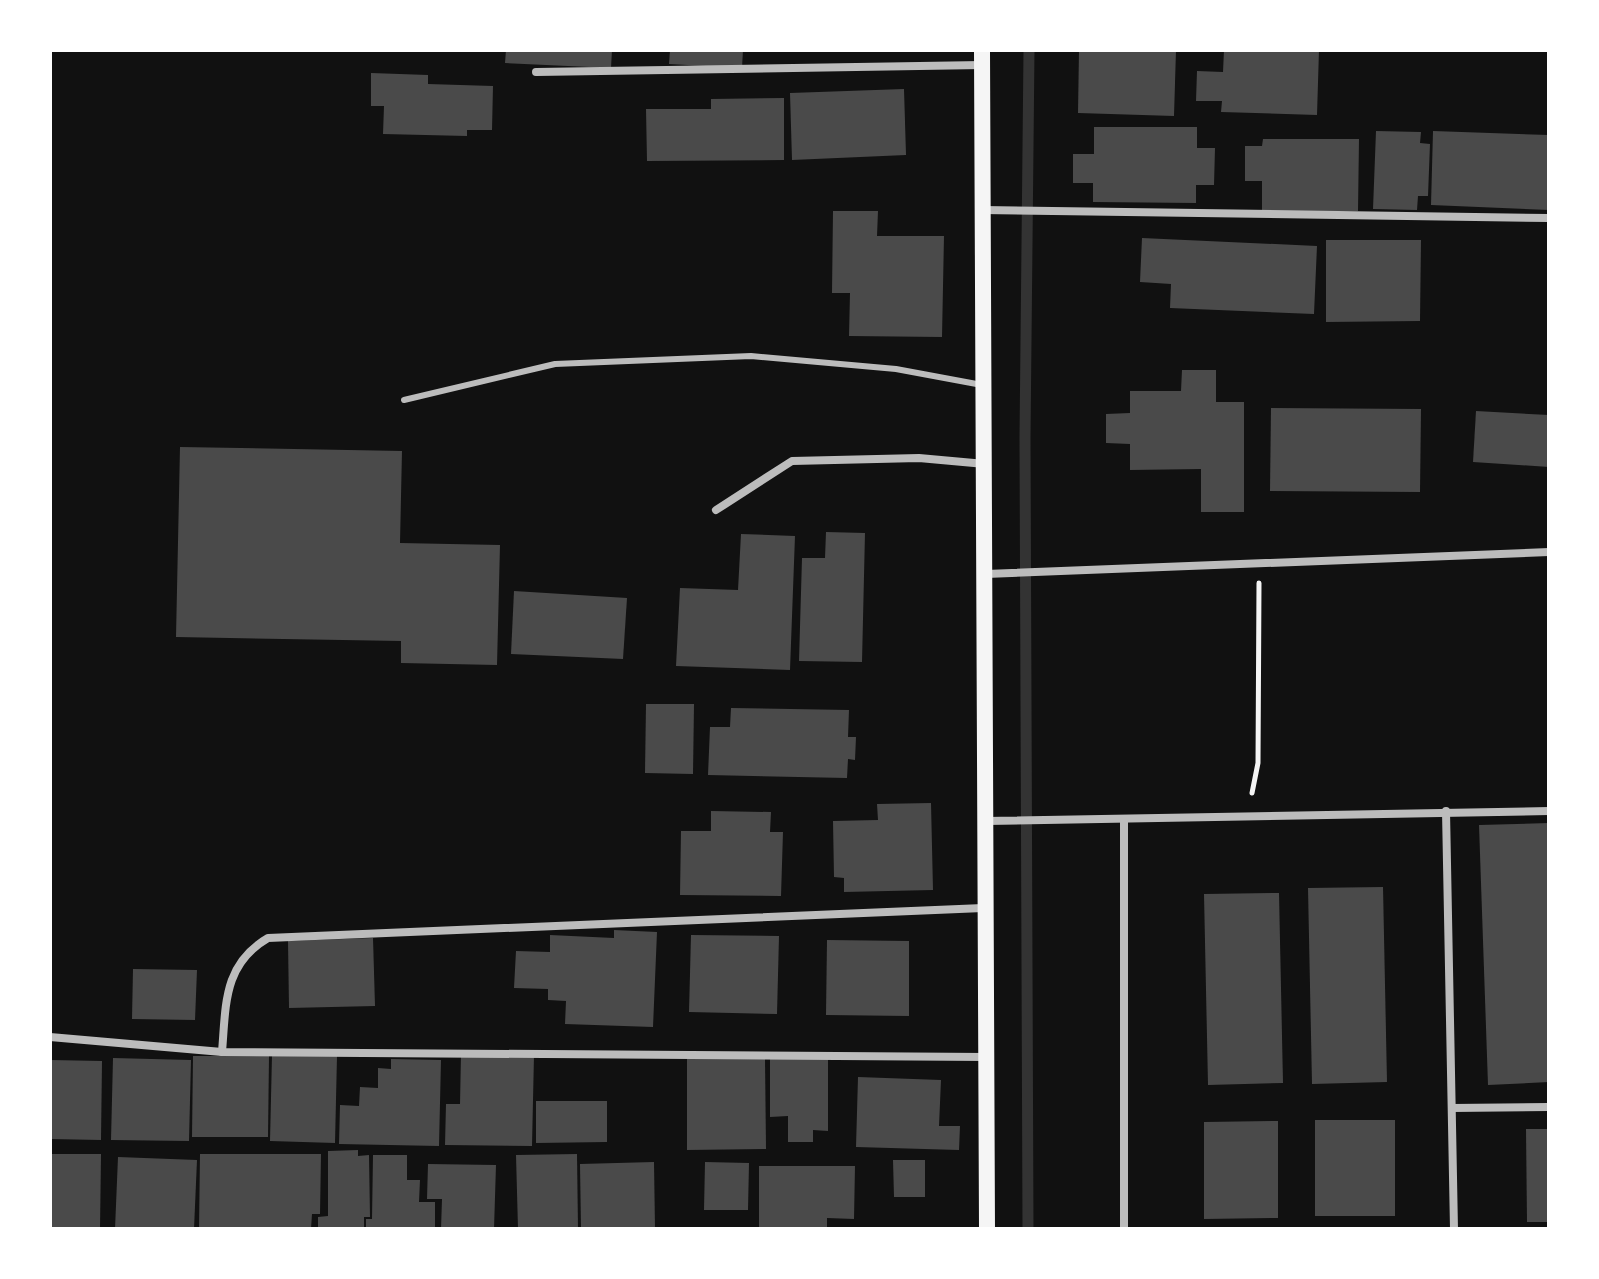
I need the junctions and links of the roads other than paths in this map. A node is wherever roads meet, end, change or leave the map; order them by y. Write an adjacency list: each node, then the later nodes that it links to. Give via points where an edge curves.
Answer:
1 (982, 58): 2 (street); 3 (main road)
2 (536, 72)
3 (982, 210): 4 (street); 5 (main road)
4 (1549, 218)
5 (984, 386): 6 (lane, via 896,369 751,356 555,364); 7 (main road)
6 (404, 400)
7 (986, 464): 8 (street, via 919,458 792,461); 10 (main road)
8 (716, 510)
9 (1549, 552): 10 (street)
10 (986, 574): 13 (main road)
11 (1446, 811): 12 (street); 14 (street); 20 (street)
12 (1549, 811)
13 (985, 821): 14 (street); 15 (main road)
14 (1124, 822): 22 (street)
15 (983, 908): 17 (street, via 268,938 248,949 233,973); 18 (main road)
16 (50, 1037): 17 (street)
17 (222, 1052): 18 (street)
18 (986, 1057): 21 (main road)
19 (1549, 1107): 20 (street)
20 (1452, 1108): 23 (street)
21 (987, 1229)
22 (1124, 1229)
23 (1454, 1229)

